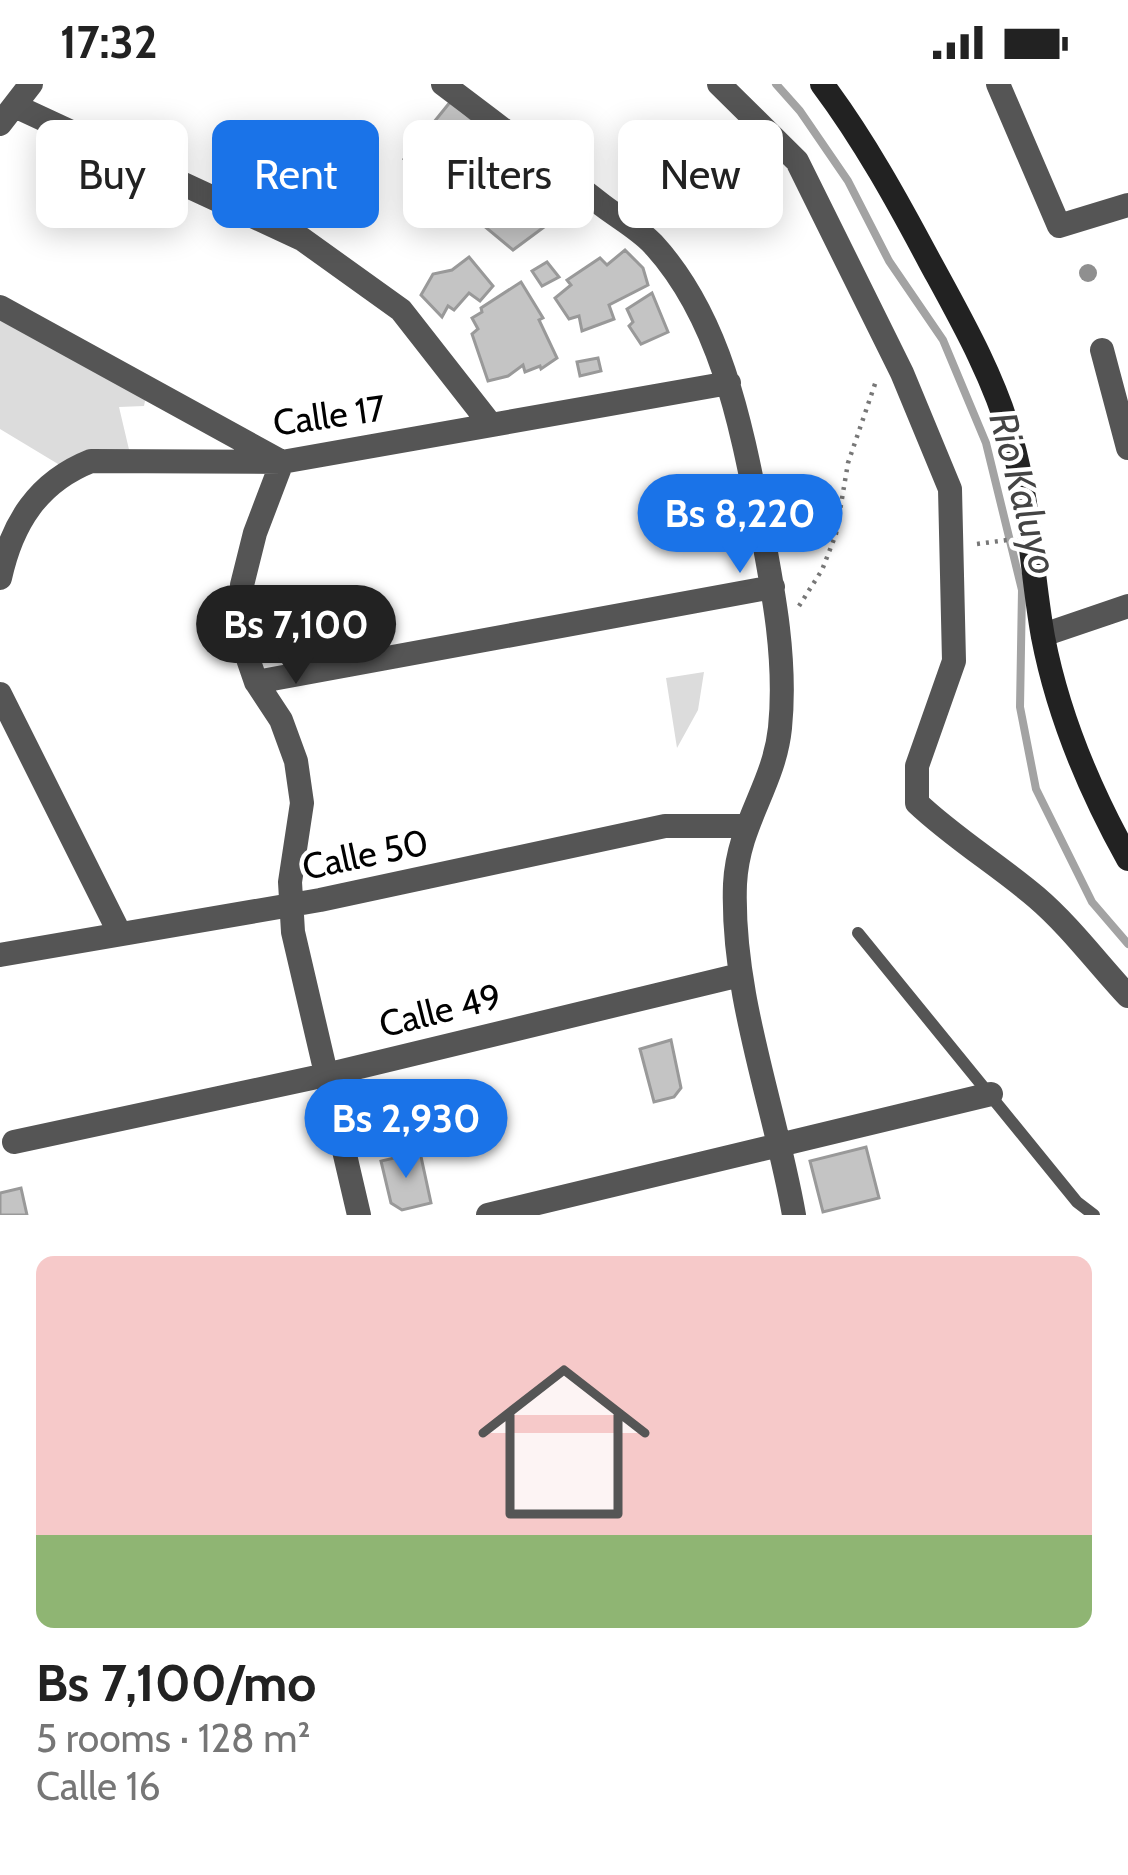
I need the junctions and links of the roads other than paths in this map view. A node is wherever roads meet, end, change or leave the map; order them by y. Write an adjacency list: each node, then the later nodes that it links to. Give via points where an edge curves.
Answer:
1 (31, 84): 6 (street)
2 (442, 84): 10 (street, via 650,241 682,281)
3 (719, 84): 27 (street, via 797,161 950,489 954,661 917,766 916,803 1041,901)
4 (821, 84): 17 (main road, via 902,210 985,370 1028,503)
5 (998, 84): 7 (street, via 1059,226)
6 (7, 115): 11 (street, via 302,239 401,310)
7 (1128, 205)
8 (0, 307): 13 (street)
9 (1102, 350): 12 (street)
10 (729, 383): 11 (street, Calle 17); 15 (street)
11 (491, 425): 13 (street, Calle 17)
12 (1128, 448)
13 (282, 462): 14 (street, Calle 17, via 130,458 68,470 42,488 19,521); 18 (street, via 242,585)
14 (0, 578)
15 (773, 587): 18 (street); 20 (street, via 781,723 775,765)
16 (1128, 606): 17 (street)
17 (1043, 635): 21 (main road, via 1064,718)
18 (256, 682): 22 (street, via 296,761 302,803)
19 (0, 694): 24 (street)
20 (744, 826): 22 (street, Calle 50, via 665,826); 26 (street, via 735,879)
21 (1128, 859)
22 (291, 906): 24 (street, Calle 50); 28 (street)
23 (858, 933): 29 (lane)
24 (120, 934): 25 (street, Calle 50)
25 (0, 955)
26 (740, 975): 28 (street, Calle 49); 31 (street)
27 (1128, 996)
28 (326, 1075): 30 (street, Calle 49); 32 (street)
29 (992, 1094): 31 (street); 35 (lane)
30 (14, 1142)
31 (782, 1147): 33 (street); 34 (street)
32 (358, 1215)
33 (488, 1215)
34 (794, 1215)
35 (1094, 1215)

